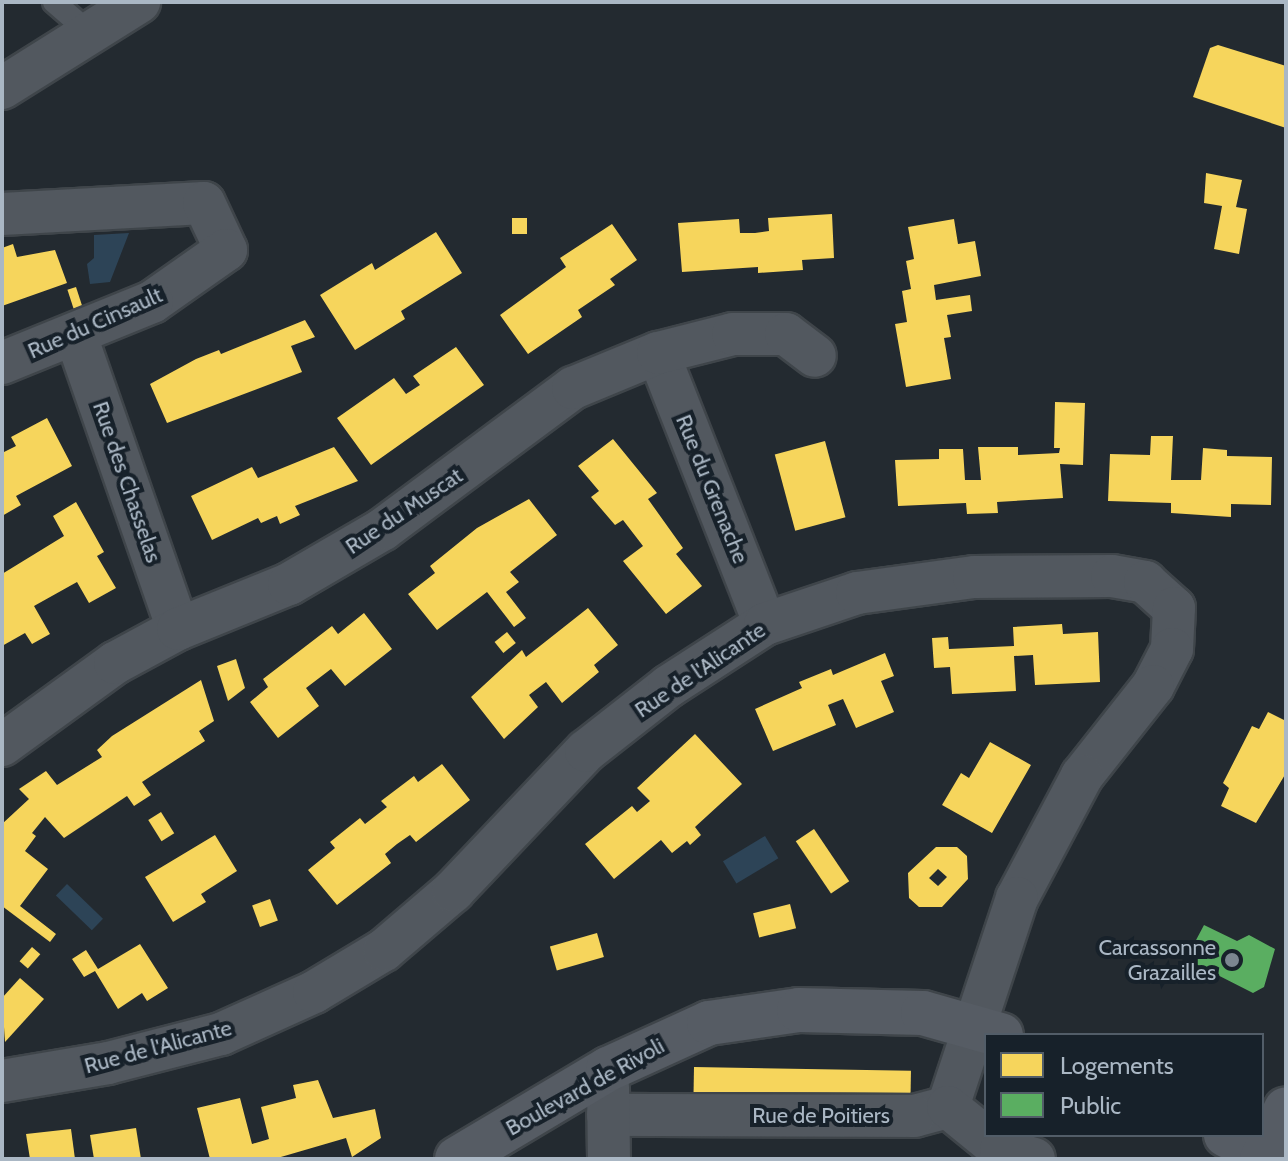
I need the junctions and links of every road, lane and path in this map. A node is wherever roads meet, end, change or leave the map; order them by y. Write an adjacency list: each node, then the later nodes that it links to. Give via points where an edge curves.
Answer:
1 (54, 2): 3 (lane)
2 (139, 2): 3 (street)
3 (92, 35): 4 (street)
4 (2, 88)
5 (2, 214): 6 (street, Rue du Cinsault, via 204,203 226,250 152,302)
6 (76, 336): 9 (street, Rue du Cinsault); 11 (street, Rue des Chasselas)
7 (658, 353): 8 (street, Rue du Muscat, via 733,334 786,334); 10 (street, Rue du Grenache); 11 (street, Rue du Muscat, via 573,388 383,529 302,576)
8 (815, 356)
9 (2, 363)
10 (765, 624): 13 (street, Rue de l'Alicante, via 857,593 974,577 1112,576 1145,582 1174,608 1172,649 1153,686 1082,776 1017,898); 16 (street, Rue de l'Alicante, via 669,686 586,751 453,891 384,950 314,992 221,1034 108,1063)
11 (178, 629): 12 (street, Rue du Muscat, via 115,663)
12 (2, 745)
13 (988, 1031): 15 (street, Boulevard de Rivoli, via 923,1013 799,1010 709,1023)
14 (984, 1039): 17 (street)
15 (608, 1069): 19 (street); 24 (street, Boulevard de Rivoli)
16 (2, 1081)
17 (948, 1107): 19 (street, Rue de Poitiers, via 914,1116); 20 (street)
18 (1286, 1109): 23 (street)
19 (608, 1115): 25 (street)
20 (984, 1136)
21 (985, 1137): 26 (street, via 1001,1150)
22 (1230, 1137): 23 (street)
23 (1267, 1157)
24 (457, 1159)
25 (609, 1159)
26 (1034, 1159)

